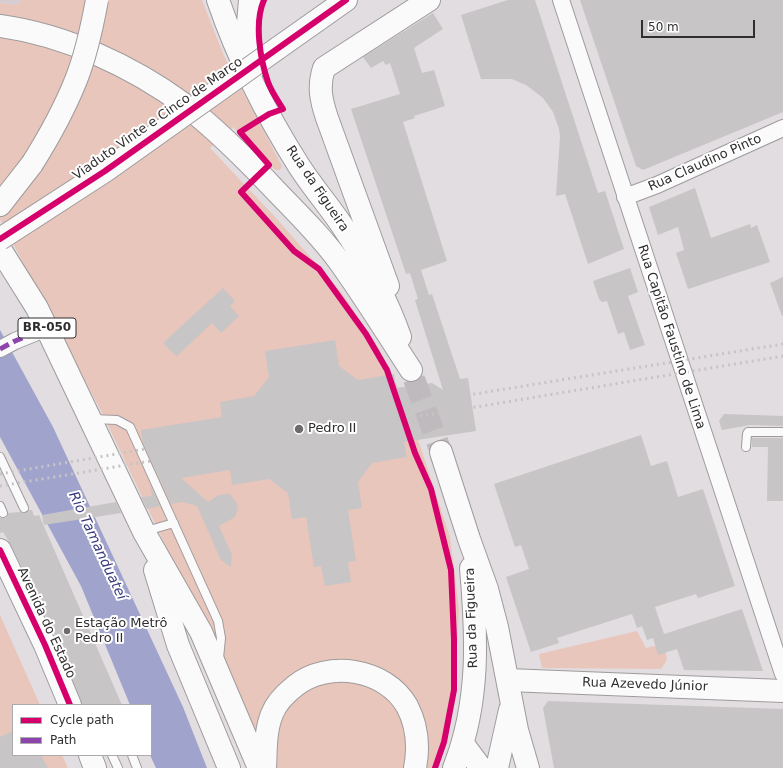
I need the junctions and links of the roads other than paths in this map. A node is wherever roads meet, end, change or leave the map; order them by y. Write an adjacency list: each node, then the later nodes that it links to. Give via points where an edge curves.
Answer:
1 (97, 0): 11 (main road, bridge, via 76,79 55,126 32,164)
2 (218, 0): 8 (main road, Rua da Figueira, via 232,41)
3 (250, 0): 8 (main road, via 248,36)
4 (346, 0): 12 (main road, Viaduto Vinte e Cinco de Março, bridge, via 104,171)
5 (429, 0): 14 (main road, via 324,68 320,81 320,96 327,118 386,277)
6 (561, 0): 10 (street, Rua Capitão Faustino de Lima)
7 (0, 26): 14 (main road, Rua da Figueira, bridge, via 56,39 101,56 144,78 184,105 221,136 309,225 341,263 413,375)
8 (259, 94): 14 (main road, Rua da Figueira, via 300,166 345,230)
9 (783, 128): 10 (street, Rua Claudino Pinto)
10 (626, 197): 28 (street, Rua Capitão Faustino de Lima)
11 (0, 205)
12 (0, 239)
13 (0, 249): 15 (main road, BR-050)
14 (392, 315)
15 (47, 328): 16 (street); 17 (main road, BR-050)
16 (0, 349)
17 (90, 418): 23 (lane, via 117,420 130,427); 24 (main road, BR-050)
18 (783, 432): 19 (lane, via 748,432)
19 (746, 447)
20 (441, 452): 25 (main road, Rua da Figueira)
21 (0, 457): 22 (lane)
22 (24, 508)
23 (174, 523): 24 (lane); 27 (lane, via 218,621 221,638)
24 (144, 532): 27 (main road, via 201,632); 40 (main road, BR-050, via 178,645)
25 (469, 539): 29 (main road, Rua da Figueira, via 498,627); 33 (main road, Rua da Figueira, via 476,657)
26 (0, 550): 32 (main road, Avenida do Estado)
27 (218, 671): 41 (main road)
28 (783, 674)
29 (508, 680): 30 (main road, Rua Azevedo Júnior); 31 (main road, Rua da Figueira)
30 (783, 691)
31 (512, 703): 46 (main road); 47 (main road, Rua da Figueira)
32 (70, 704)
33 (463, 744): 44 (main road, Rua da Figueira); 45 (main road)
34 (90, 756): 37 (main road)
35 (112, 756): 38 (lane)
36 (132, 756): 39 (lane)
37 (95, 768)
38 (118, 768)
39 (137, 768)
40 (229, 768)
41 (259, 768)
42 (265, 768): 43 (main road, via 266,742 272,714 287,692 314,675 343,670 362,673 377,680 398,695 406,705 417,737 418,755)
43 (415, 768)
44 (454, 768)
45 (481, 768)
46 (497, 768)
47 (528, 768)

